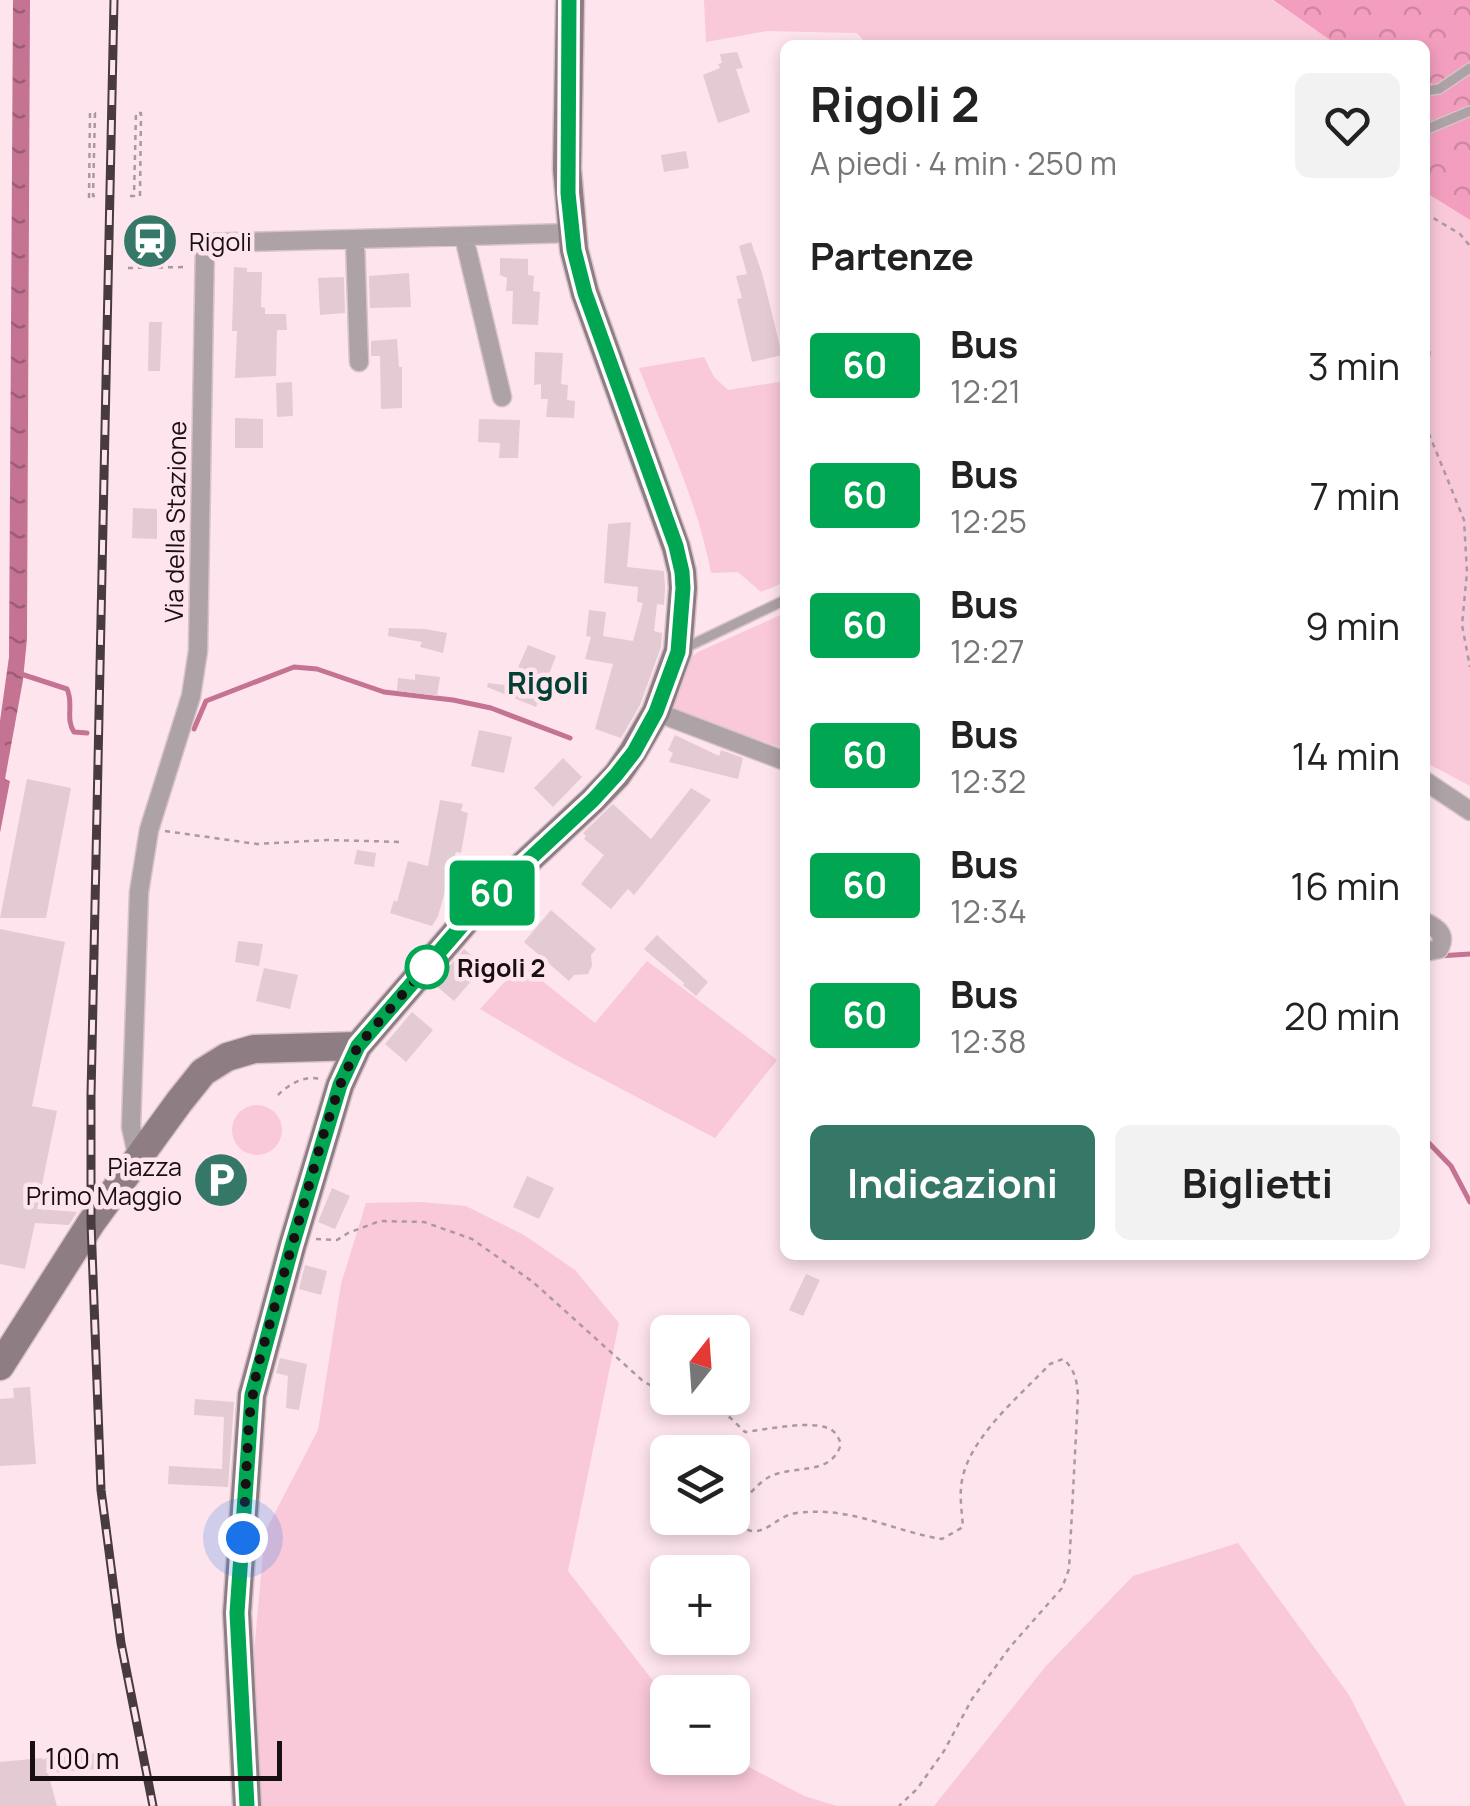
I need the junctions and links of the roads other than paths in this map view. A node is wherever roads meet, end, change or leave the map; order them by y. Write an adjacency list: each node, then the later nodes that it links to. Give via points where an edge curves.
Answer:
1 (570, 0): 6 (main road)
2 (1470, 68): 3 (lane)
3 (1430, 90)
4 (1470, 110): 5 (lane)
5 (1430, 128)
6 (571, 233): 7 (street); 12 (main road, via 585,293 676,546 683,588)
7 (464, 237): 8 (street); 10 (street)
8 (355, 240): 9 (street); 20 (street, Via della Stazione, via 205,243 198,651 192,696 149,830 140,892 131,1127)
9 (359, 362)
10 (502, 396)
11 (780, 602): 12 (lane)
12 (678, 652): 13 (main road)
13 (656, 712): 14 (street); 19 (main road, via 616,775 477,908)
14 (780, 758)
15 (1430, 784): 16 (street)
16 (1470, 811)
17 (1430, 924): 18 (street, via 1442,937 1439,949)
18 (1430, 951)
19 (358, 1046): 20 (main road, via 275,1047 227,1058 203,1072); 22 (main road, via 296,1233 249,1419 237,1613)
20 (138, 1159): 21 (main road)
21 (0, 1366)
22 (247, 1806)

